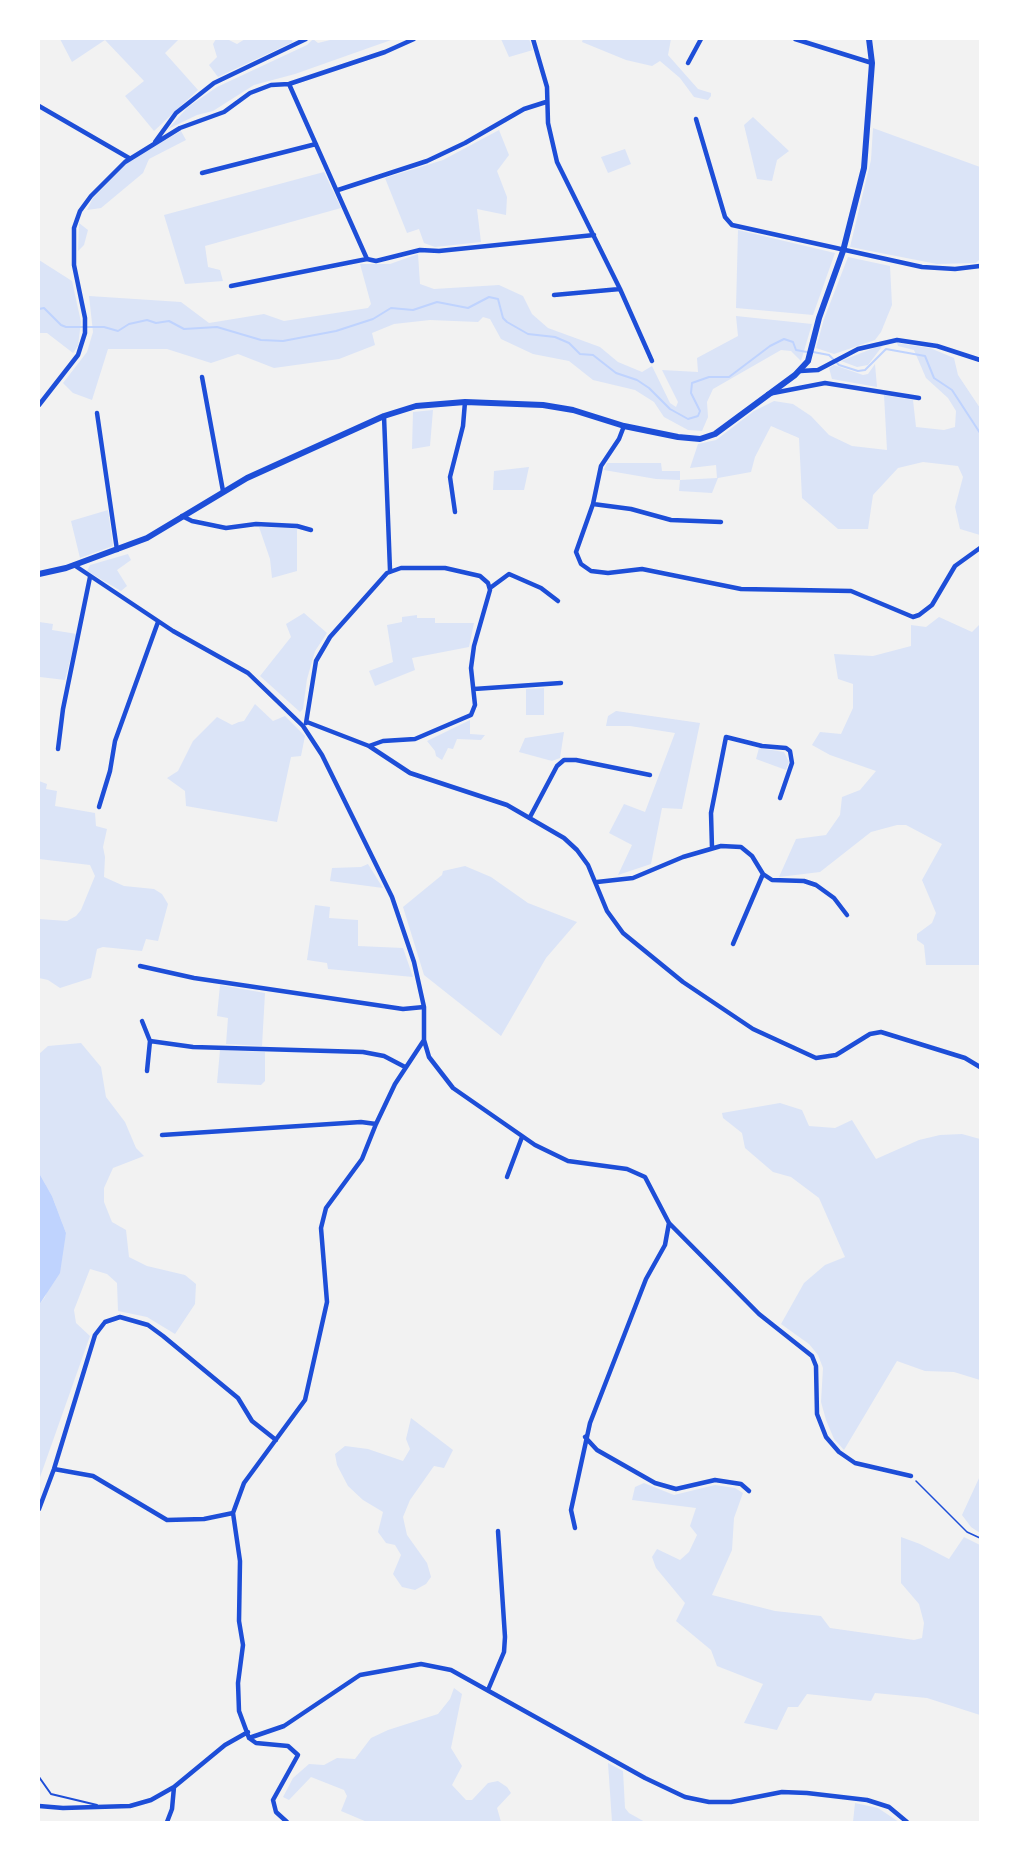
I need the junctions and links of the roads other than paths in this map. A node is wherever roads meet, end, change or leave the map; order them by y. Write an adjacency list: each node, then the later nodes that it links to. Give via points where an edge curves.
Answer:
1 (306, 39): 13 (street, via 214,82 176,113)
2 (414, 39): 9 (street)
3 (533, 39): 10 (street, via 547,87)
4 (701, 39): 7 (street)
5 (795, 39): 8 (street)
6 (869, 39): 8 (street)
7 (688, 63)
8 (872, 63): 19 (street, via 864,168)
9 (289, 84): 13 (street, via 271,85 250,93 225,112 187,125); 14 (street)
10 (546, 102): 17 (street, via 524,109 427,161); 18 (street, via 557,162)
11 (39, 106): 15 (street)
12 (696, 119): 19 (street, via 728,223)
13 (153, 143): 15 (street)
14 (316, 144): 16 (street); 17 (street)
15 (129, 158): 32 (street, via 80,211 74,228 74,265 85,333 78,355)
16 (202, 173)
17 (338, 190): 20 (street)
18 (594, 235): 20 (street, via 420,250 376,261); 23 (street)
19 (843, 251): 21 (street, via 922,267); 27 (street, via 810,356)
20 (367, 259): 22 (street)
21 (980, 266)
22 (231, 286)
23 (620, 289): 24 (street); 26 (street)
24 (554, 295)
25 (980, 360): 27 (street, via 937,346 897,340 870,345 818,370)
26 (652, 361)
27 (800, 371): 29 (street)
28 (202, 377): 36 (street)
29 (768, 394): 30 (street, via 825,383); 35 (street, via 706,438 678,437)
30 (919, 398)
31 (465, 402): 34 (street, via 416,406); 35 (street, via 558,407); 38 (street, via 450,477)
32 (39, 405)
33 (97, 413): 43 (street)
34 (384, 416): 36 (street); 45 (street)
35 (624, 426): 37 (street, via 601,466)
36 (223, 490): 39 (street)
37 (593, 504): 40 (street, via 671,520); 42 (street, via 576,552 581,564 591,571 642,569 741,589 851,591 913,616 932,604 955,566)
38 (455, 512)
39 (182, 516): 41 (street, via 226,528 256,524); 43 (street)
40 (721, 522)
41 (311, 530)
42 (980, 548)
43 (117, 550): 44 (street)
44 (74, 565): 46 (street); 47 (street)
45 (390, 570): 48 (street, via 456,569 480,576); 53 (street, via 330,637 315,660)
46 (39, 574)
47 (90, 578): 50 (street); 55 (street)
48 (490, 588): 49 (street, via 509,574 541,588); 52 (street, via 474,645)
49 (558, 601)
50 (158, 622): 53 (street, via 253,676); 58 (street, via 115,741)
51 (561, 683): 52 (street)
52 (474, 689): 54 (street, via 474,711 463,721 415,739)
53 (305, 724): 54 (street); 66 (street, via 392,897)
54 (369, 746): 59 (street, via 400,769 493,799)
55 (58, 749)
56 (650, 775): 59 (street, via 564,760)
57 (780, 798): 60 (street, via 792,763 790,751 726,737 712,803)
58 (99, 807)
59 (530, 817): 62 (street, via 577,850)
60 (712, 848): 61 (street, via 741,847); 62 (street, via 633,878)
61 (763, 874): 63 (street, via 772,880 816,885 834,898); 64 (street)
62 (597, 882): 73 (street, via 607,911 623,933 725,1011 780,1042 820,1059 881,1032 965,1058)
63 (847, 915)
64 (733, 944)
65 (140, 966): 66 (street, via 194,978 403,1009)
66 (424, 1007): 68 (street)
67 (142, 1021): 69 (street)
68 (424, 1040): 70 (street); 71 (street)
69 (150, 1041): 72 (street, via 193,1047 363,1052 384,1056); 74 (street)
70 (413, 1057): 71 (street); 72 (street)
71 (429, 1057): 77 (street, via 453,1088)
72 (405, 1067): 75 (street)
73 (980, 1067)
74 (147, 1071)
75 (375, 1124): 76 (street); 81 (street, via 362,1159 326,1208 321,1227 327,1302 311,1378 305,1400)
76 (162, 1136)
77 (522, 1137): 78 (street); 79 (street, via 568,1161 640,1174 654,1190)
78 (507, 1177)
79 (669, 1223): 80 (street, via 665,1245 646,1279); 83 (street, via 759,1314 812,1356 816,1366 817,1414 826,1437 839,1452 855,1464)
80 (585, 1437): 84 (street, via 597,1450 655,1483 676,1489 715,1480 741,1484); 87 (street, via 571,1510)
81 (276, 1440): 82 (street, via 252,1421 238,1398 163,1336 148,1325 120,1317 105,1322 95,1335); 86 (street, via 244,1483)
82 (54, 1469): 85 (street); 86 (street, via 93,1476 168,1520)
83 (911, 1476)
84 (749, 1491)
85 (39, 1509)
86 (233, 1513): 90 (street, via 240,1561 239,1621 243,1645 238,1701)
87 (575, 1528)
88 (498, 1530): 89 (street, via 505,1637 504,1652)
89 (488, 1689): 90 (street, via 450,1670 421,1664 383,1669 360,1675 275,1731); 97 (street, via 685,1797 731,1802 782,1792 807,1793 867,1800 889,1807)
90 (248, 1735): 92 (street, via 225,1745); 96 (street, via 256,1743 288,1746 298,1755 273,1800 276,1812)
91 (39, 1777): 94 (lane, via 51,1794 90,1801)
92 (174, 1787): 94 (street, via 130,1806); 95 (street)
93 (39, 1806): 94 (street)
94 (100, 1808)
95 (167, 1822)
96 (287, 1822)
97 (907, 1822)

